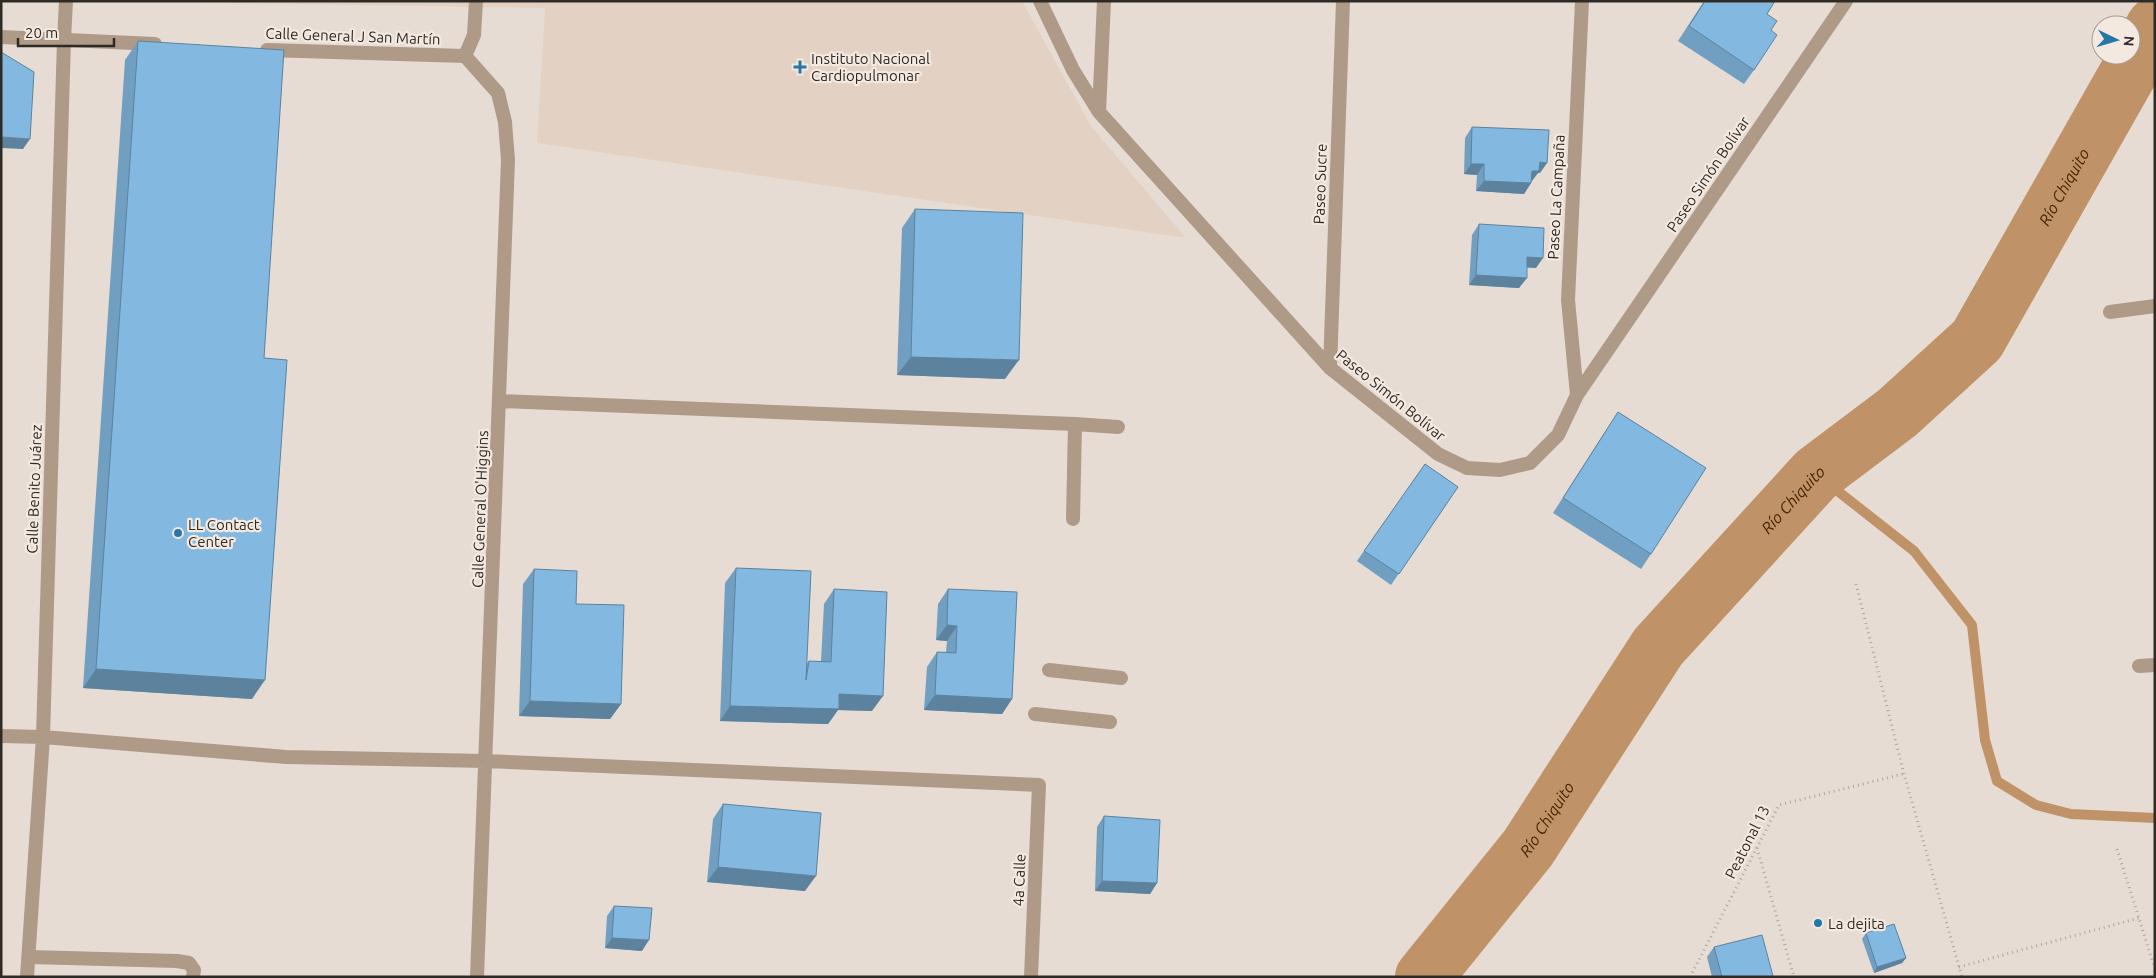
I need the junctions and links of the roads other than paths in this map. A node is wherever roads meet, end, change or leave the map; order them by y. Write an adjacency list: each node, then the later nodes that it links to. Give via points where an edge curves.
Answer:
1 (66, 1): 9 (street, Calle Benito Juárez)
2 (476, 1): 12 (street, via 474,35)
3 (1040, 1): 13 (street, Paseo Simón Bolívar, via 1073,70)
4 (1104, 1): 13 (street)
5 (1343, 1): 16 (street, Paseo Sucre)
6 (1582, 1): 17 (street, Paseo La Campaña, via 1568,300)
7 (1846, 1): 17 (street, Paseo Simón Bolívar)
8 (1, 37): 9 (street)
9 (64, 40): 10 (street); 29 (street, Calle Benito Juárez)
10 (170, 45)
11 (257, 49): 12 (street, Calle General J San Martín)
12 (465, 56): 18 (street, Calle General O'Higgins, via 498,93 505,122 508,160)
13 (1099, 112): 16 (street, Paseo Simón Bolívar)
14 (2155, 306): 15 (street)
15 (2110, 312)
16 (1330, 368): 17 (street, Paseo Simón Bolívar, via 1438,454 1467,468 1500,470 1530,463 1558,435)
17 (1577, 395)
18 (500, 401): 19 (street); 30 (street, Calle General O'Higgins)
19 (1075, 424): 20 (street); 21 (street)
20 (1118, 427)
21 (1073, 519)
22 (2155, 665): 23 (street)
23 (2139, 666)
24 (1049, 670): 25 (street)
25 (1121, 678)
26 (1035, 714): 27 (street)
27 (1110, 722)
28 (1, 736): 29 (street)
29 (43, 737): 30 (street, via 286,757); 31 (street, Calle Benito Juárez)
30 (486, 761): 34 (street, Calle General O'Higgins); 35 (street, 4a Calle, via 1038,785)
31 (29, 957): 32 (street, Calle Benito Juárez); 33 (street, via 177,961 189,963 194,970)
32 (27, 977)
33 (193, 977)
34 (477, 977)
35 (1031, 977)

